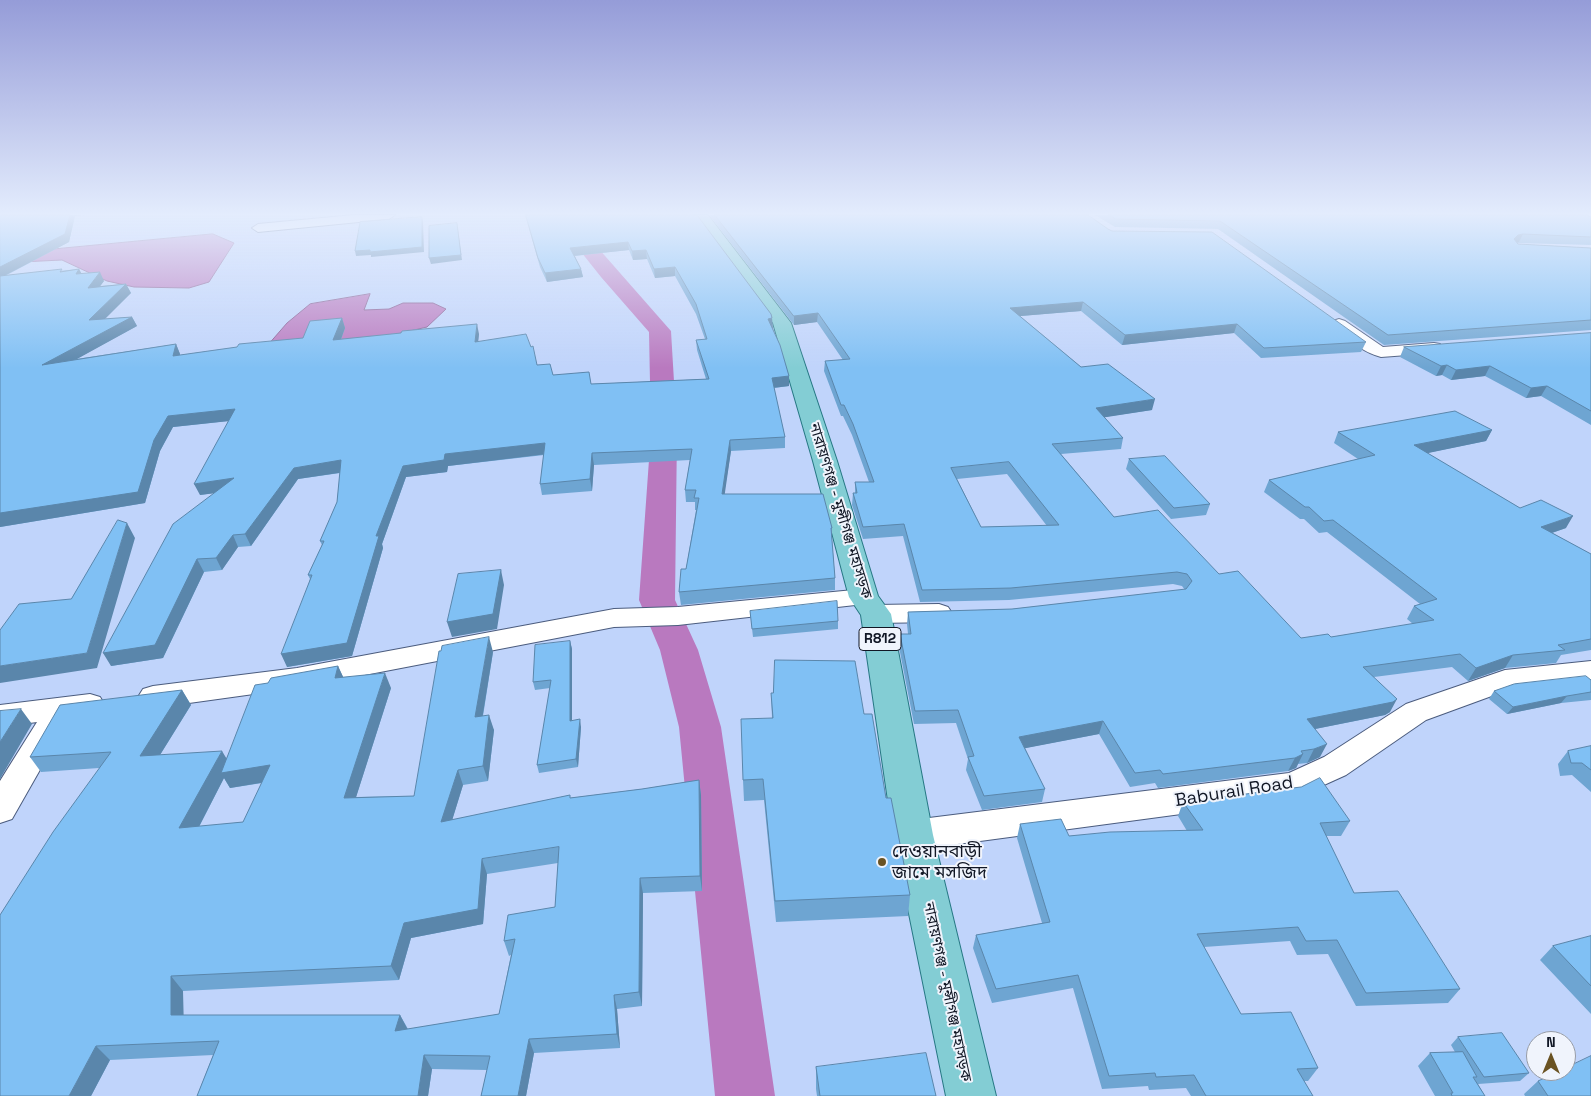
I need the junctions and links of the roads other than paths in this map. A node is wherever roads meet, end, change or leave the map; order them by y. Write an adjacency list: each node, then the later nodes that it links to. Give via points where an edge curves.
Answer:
1 (739, 266): 4 (main road, নারায়ণগঞ্জ - মুন্সীগঞ্জ মহাসড়ক / R812, via 782,323)
2 (1327, 315): 3 (street, via 1381,352)
3 (1449, 346)
4 (870, 606): 5 (street); 7 (street, via 614,618 297,678); 10 (main road, নারায়ণগঞ্জ - মুন্সীগঞ্জ মহাসড়ক / R812)
5 (961, 612)
6 (1591, 671): 10 (street, Baburail Road, via 1505,680 1416,712 1335,766 1293,786)
7 (60, 709): 8 (street); 9 (street)
8 (0, 716)
9 (0, 809)
10 (913, 836): 11 (main road, নারায়ণগঞ্জ - মুন্সীগঞ্জ মহাসড়ক / R812)
11 (970, 1096)

